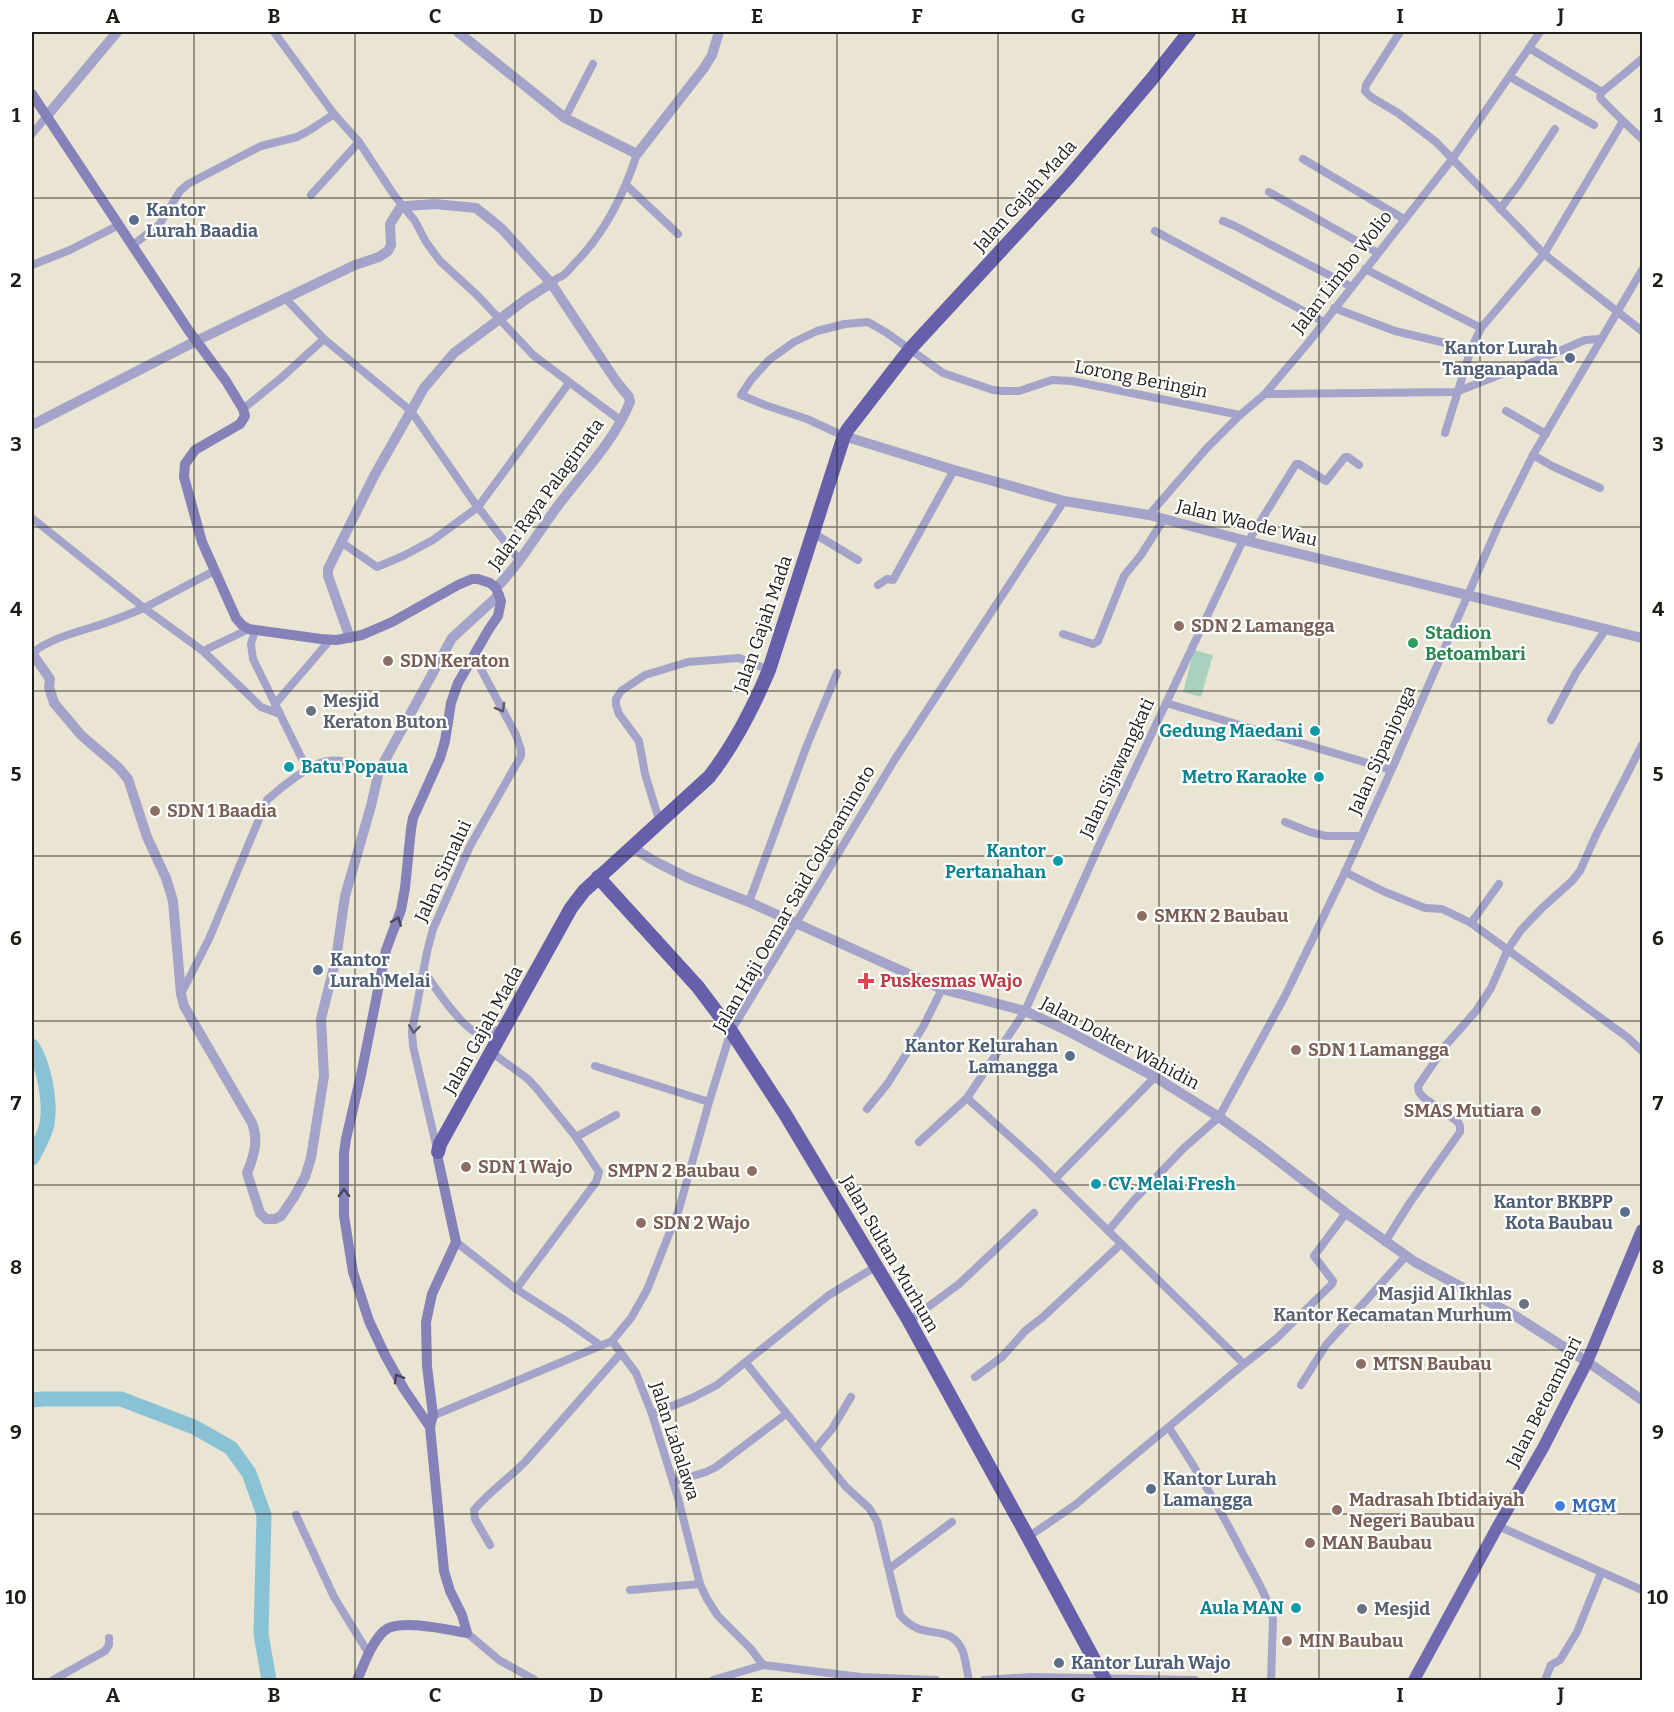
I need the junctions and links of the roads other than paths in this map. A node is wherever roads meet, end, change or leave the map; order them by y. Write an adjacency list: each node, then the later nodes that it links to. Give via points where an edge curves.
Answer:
1 (117, 32): 15 (street)
2 (458, 32): 16 (street)
3 (719, 32): 23 (street, via 704,68)
4 (1189, 32): 54 (highway, Jalan Gajah Mada, via 1066,179)
5 (1400, 32): 24 (street, via 1365,91)
6 (1540, 32): 8 (street, Jalan Limbo Wolio)
7 (279, 33): 14 (street)
8 (1529, 48): 11 (street, Jalan Limbo Wolio); 12 (street)
9 (1642, 59): 12 (street)
10 (593, 64): 16 (street)
11 (1510, 77): 18 (street); 24 (street, Jalan Limbo Wolio)
12 (1602, 92): 17 (street, via 1602,100)
13 (32, 94): 15 (main road)
14 (334, 114): 22 (street); 36 (street, via 297,137 261,147 188,184 180,190 159,225)
15 (46, 117): 20 (street); 33 (main road)
16 (565, 118): 23 (street)
17 (1623, 121): 21 (street); 38 (street)
18 (1594, 125)
19 (1555, 129): 30 (street)
20 (32, 134)
21 (1642, 138)
22 (359, 142): 28 (street); 29 (street)
23 (637, 154): 26 (street)
24 (1453, 158): 30 (street); 31 (street, Jalan Limbo Wolio)
25 (1303, 159): 31 (street)
26 (626, 185): 35 (street); 42 (street, via 603,229 562,276)
27 (1269, 192): 37 (street)
28 (311, 195)
29 (403, 207): 42 (street, via 435,204 480,210); 44 (street, via 390,224 388,251); 47 (street, via 440,261)
30 (1500, 208): 38 (street)
31 (1404, 219): 37 (street, Jalan Limbo Wolio)
32 (1223, 221): 43 (street)
33 (119, 225): 36 (main road); 39 (street)
34 (1155, 231): 48 (street)
35 (678, 234)
36 (133, 245): 53 (main road)
37 (1378, 253): 40 (street, Jalan Limbo Wolio)
38 (1544, 254): 46 (street); 49 (street)
39 (32, 265)
40 (1365, 270): 43 (street, Jalan Limbo Wolio); 49 (street)
41 (1642, 270): 46 (street, Jalan Sipanjonga)
42 (551, 283): 47 (street); 63 (street, Jalan Raya Palagimata, via 628,397 629,405)
43 (1352, 287): 45 (street, Jalan Limbo Wolio)
44 (285, 298): 51 (street); 53 (street)
45 (1335, 308): 48 (street, Jalan Limbo Wolio); 55 (street, via 1395,331)
46 (1617, 312): 50 (street); 52 (street, Jalan Sipanjonga)
47 (499, 318): 56 (street, via 524,346); 60 (street, via 454,353 424,388)
48 (1324, 322): 58 (street, Jalan Limbo Wolio)
49 (1482, 328): 55 (street)
50 (1642, 331)
51 (324, 339): 59 (street); 60 (street)
52 (1601, 339): 57 (street, via 1585,340); 66 (street, Jalan Sipanjonga)
53 (196, 340): 59 (main road); 64 (street)
54 (910, 349): 62 (street, Lorong Beringin, via 943,373 1004,391 1019,391 1052,380 1072,381); 67 (highway, Jalan Gajah Mada); 67 (street, Lorong Beringin, via 868,322 817,331 769,360 741,395)
55 (1471, 349): 57 (street)
56 (569, 383): 63 (street); 73 (street)
57 (1456, 392): 58 (street); 65 (street)
58 (1265, 394): 62 (street, Jalan Limbo Wolio)
59 (243, 409): 82 (main road, via 245,416 240,424 195,450 185,464 191,503)
60 (411, 411): 73 (street); 79 (street)
61 (1506, 411): 66 (street)
62 (1240, 415): 74 (street, Jalan Limbo Wolio)
63 (621, 420): 81 (street, Jalan Raya Palagimata)
64 (32, 425)
65 (1445, 433)
66 (1546, 434): 68 (street, Jalan Sipanjonga)
67 (844, 436): 70 (street, Jalan Waode Wau); 77 (highway, Jalan Gajah Mada)
68 (1533, 454): 71 (street); 85 (street, Jalan Sipanjonga)
69 (1359, 465): 78 (street, Jalan Sijawangkati, via 1345,457 1326,481 1296,464)
70 (954, 470): 72 (street, Jalan Waode Wau); 83 (street, via 893,580)
71 (1600, 489)
72 (1064, 501): 74 (street, Jalan Waode Wau); 114 (street, Jalan Haji Oemar Said Cokroaminoto, via 896,759)
73 (478, 507): 79 (street, via 433,540 380,567); 81 (street)
74 (1149, 515): 76 (street, Jalan Waode Wau)
75 (32, 518): 86 (street)
76 (1164, 519): 78 (street, Jalan Waode Wau); 89 (street, via 1124,576 1098,641 1093,644)
77 (813, 533): 80 (street); 96 (highway, Jalan Gajah Mada)
78 (1246, 541): 85 (street, Jalan Waode Wau); 98 (street, Jalan Sijawangkati)
79 (341, 542): 90 (street, via 328,576)
80 (858, 560)
81 (520, 561): 84 (street, Jalan Raya Palagimata)
82 (214, 571): 86 (street); 87 (main road, via 236,618)
83 (878, 585)
84 (498, 592): 90 (main road, via 484,580 472,579 392,622); 95 (main road, via 500,611); 105 (street, Jalan Raya Palagimata, via 452,638)
85 (1467, 595): 88 (street, Jalan Waode Wau); 104 (street, Jalan Sipanjonga)
86 (144, 608): 93 (street); 94 (street, via 45,644)
87 (252, 629): 92 (main road); 93 (street); 99 (street, via 253,659)
88 (1606, 629): 91 (street, Jalan Waode Wau); 101 (street)
89 (1063, 634)
90 (350, 638): 92 (main road)
91 (1642, 638)
92 (330, 640): 99 (street)
93 (203, 651): 100 (street, via 261,707)
94 (32, 653): 119 (street, via 50,679 54,703 128,779 172,901)
95 (474, 656): 117 (street, Jalan Simalui, one-way to 117, via 516,735 521,756 470,846 433,929); 160 (main road, one-way to 95, via 404,1389 381,1347 353,1272 344,1216 344,1153 386,950 401,910 413,818 440,758 458,683)
96 (769, 670): 106 (highway, Jalan Gajah Mada, via 723,759); 106 (street, via 739,658 688,662 645,675 621,691 616,705 639,741)
97 (837, 672): 113 (street)
98 (1166, 703): 104 (street); 120 (street, Jalan Sijawangkati)
99 (275, 704): 100 (street)
100 (280, 714): 103 (street)
101 (1551, 720)
102 (1642, 745): 116 (street, via 1580,871 1521,930)
103 (307, 769): 105 (street, via 328,760); 119 (street, via 267,801 209,939)
104 (1391, 770): 108 (street, Jalan Sipanjonga)
105 (379, 771): 119 (street, Jalan Raya Palagimata, via 345,896 336,959 321,1019 324,1076 311,1158 294,1197 275,1220 260,1213 247,1173 256,1133 196,1030)
106 (660, 822): 109 (highway, Jalan Gajah Mada)
107 (1285, 822): 108 (street, via 1326,836)
108 (1361, 836): 110 (street, Jalan Sipanjonga)
109 (633, 848): 111 (highway, Jalan Gajah Mada); 113 (street, Jalan Dokter Wahidin, via 688,878)
110 (1345, 872): 115 (street, via 1385,892 1425,908 1442,909); 131 (street, Jalan Sipanjonga, via 1285,996)
111 (598, 877): 121 (highway, Jalan Gajah Mada, via 572,908); 122 (highway, Jalan Sultan Murhum, via 698,987)
112 (1499, 884): 115 (street)
113 (749, 902): 114 (street, Jalan Dokter Wahidin)
114 (796, 923): 118 (street, Jalan Dokter Wahidin); 122 (street, Jalan Haji Oemar Said Cokroaminoto)
115 (1471, 923): 116 (street)
116 (1508, 949): 123 (street); 141 (street, via 1476,1011 1418,1086 1423,1097 1458,1122 1460,1132)
117 (424, 971): 121 (street, via 446,1003 473,1031 482,1034); 134 (street, Jalan Simalui, one-way to 134, via 412,1046)
118 (942, 989): 120 (street, Jalan Dokter Wahidin); 129 (street, via 923,1027)
119 (181, 994)
120 (1025, 1011): 126 (street, Jalan Dokter Wahidin); 127 (street, Jalan Sijawangkati)
121 (506, 1027): 124 (highway, Jalan Gajah Mada)
122 (731, 1031): 128 (street, Jalan Haji Oemar Said Cokroaminoto); 145 (highway, Jalan Sultan Murhum)
123 (1642, 1051)
124 (491, 1052): 132 (street, via 528,1079); 134 (highway, Jalan Gajah Mada)
125 (595, 1066): 128 (street)
126 (1155, 1077): 131 (street, Jalan Dokter Wahidin); 135 (street)
127 (967, 1098): 133 (street, Jalan Sijawangkati); 135 (street)
128 (709, 1102): 148 (street, Jalan Haji Oemar Said Cokroaminoto, via 679,1209 647,1290)
129 (867, 1109)
130 (616, 1115): 132 (street)
131 (1219, 1117): 137 (street, Jalan Dokter Wahidin); 139 (street, Jalan Sipanjonga, via 1184,1148)
132 (576, 1137): 146 (street, via 597,1167 599,1177)
133 (919, 1142)
134 (438, 1152): 140 (main road)
135 (1055, 1179): 139 (street)
136 (1034, 1213): 147 (street, via 959,1284)
137 (1346, 1213): 141 (street, Jalan Dokter Wahidin); 153 (street, via 1314,1256 1332,1284 1276,1339)
138 (1642, 1230): 152 (main road, Jalan Betoambari)
139 (1108, 1231): 142 (street)
140 (456, 1242): 146 (street); 160 (main road, via 432,1294 426,1322)
141 (1385, 1242): 144 (street, Jalan Dokter Wahidin)
142 (1121, 1244): 153 (street); 154 (street, via 1025,1331 1002,1357)
143 (1642, 1246): 152 (main road, Jalan Betoambari)
144 (1406, 1256): 152 (street, Jalan Dokter Wahidin, via 1518,1317); 155 (street, via 1326,1345)
145 (877, 1266): 147 (highway, Jalan Sultan Murhum); 151 (street, via 829,1295)
146 (516, 1289): 149 (street)
147 (909, 1321): 167 (highway, Jalan Sultan Murhum)
148 (612, 1341): 149 (street); 150 (street, Jalan Labalawa)
149 (600, 1346): 160 (street)
150 (621, 1353): 158 (street, Jalan Labalawa, via 636,1373); 168 (street, via 525,1462 474,1510)
151 (746, 1363): 158 (street, via 717,1385); 159 (street)
152 (1589, 1363): 157 (street, Jalan Dokter Wahidin); 166 (main road, Jalan Betoambari)
153 (1244, 1364): 161 (street)
154 (975, 1377)
155 (1301, 1385)
156 (851, 1397): 162 (street)
157 (1642, 1400)
158 (652, 1414): 163 (street, Jalan Labalawa)
159 (786, 1414): 162 (street); 163 (street, via 716,1467)
160 (429, 1420): 174 (main road, via 444,1571)
161 (1169, 1428): 167 (street, via 1075,1505); 187 (street, via 1225,1520 1271,1612)
162 (816, 1448): 169 (street, via 877,1521)
163 (673, 1482): 171 (street, Jalan Labalawa)
164 (296, 1515): 176 (street, via 334,1597)
165 (952, 1522): 169 (street)
166 (1502, 1528): 170 (street); 188 (main road, Jalan Betoambari); 189 (main road, Jalan Betoambari)
167 (1028, 1537): 178 (highway, Jalan Sultan Murhum)
168 (490, 1545)
169 (890, 1569): 184 (street, via 900,1615 917,1628 946,1634 957,1643)
170 (1601, 1573): 173 (street); 190 (street, via 1577,1632 1560,1660 1551,1665)
171 (700, 1584): 172 (street); 177 (street, Jalan Labalawa, via 718,1616)
172 (630, 1590)
173 (1642, 1590)
174 (467, 1633): 176 (main road, via 392,1626 379,1636); 181 (street, via 500,1660)
175 (108, 1638): 179 (street, via 105,1651)
176 (369, 1654): 180 (main road)
177 (763, 1665): 182 (street); 183 (street, via 861,1677)
178 (1104, 1679): 185 (street); 186 (street)
179 (53, 1680)
180 (357, 1680)
181 (535, 1680)
182 (713, 1680)
183 (936, 1680)
184 (969, 1680)
185 (984, 1680)
186 (1195, 1680)
187 (1271, 1680)
188 (1414, 1680)
189 (1422, 1680)
190 (1545, 1680)

